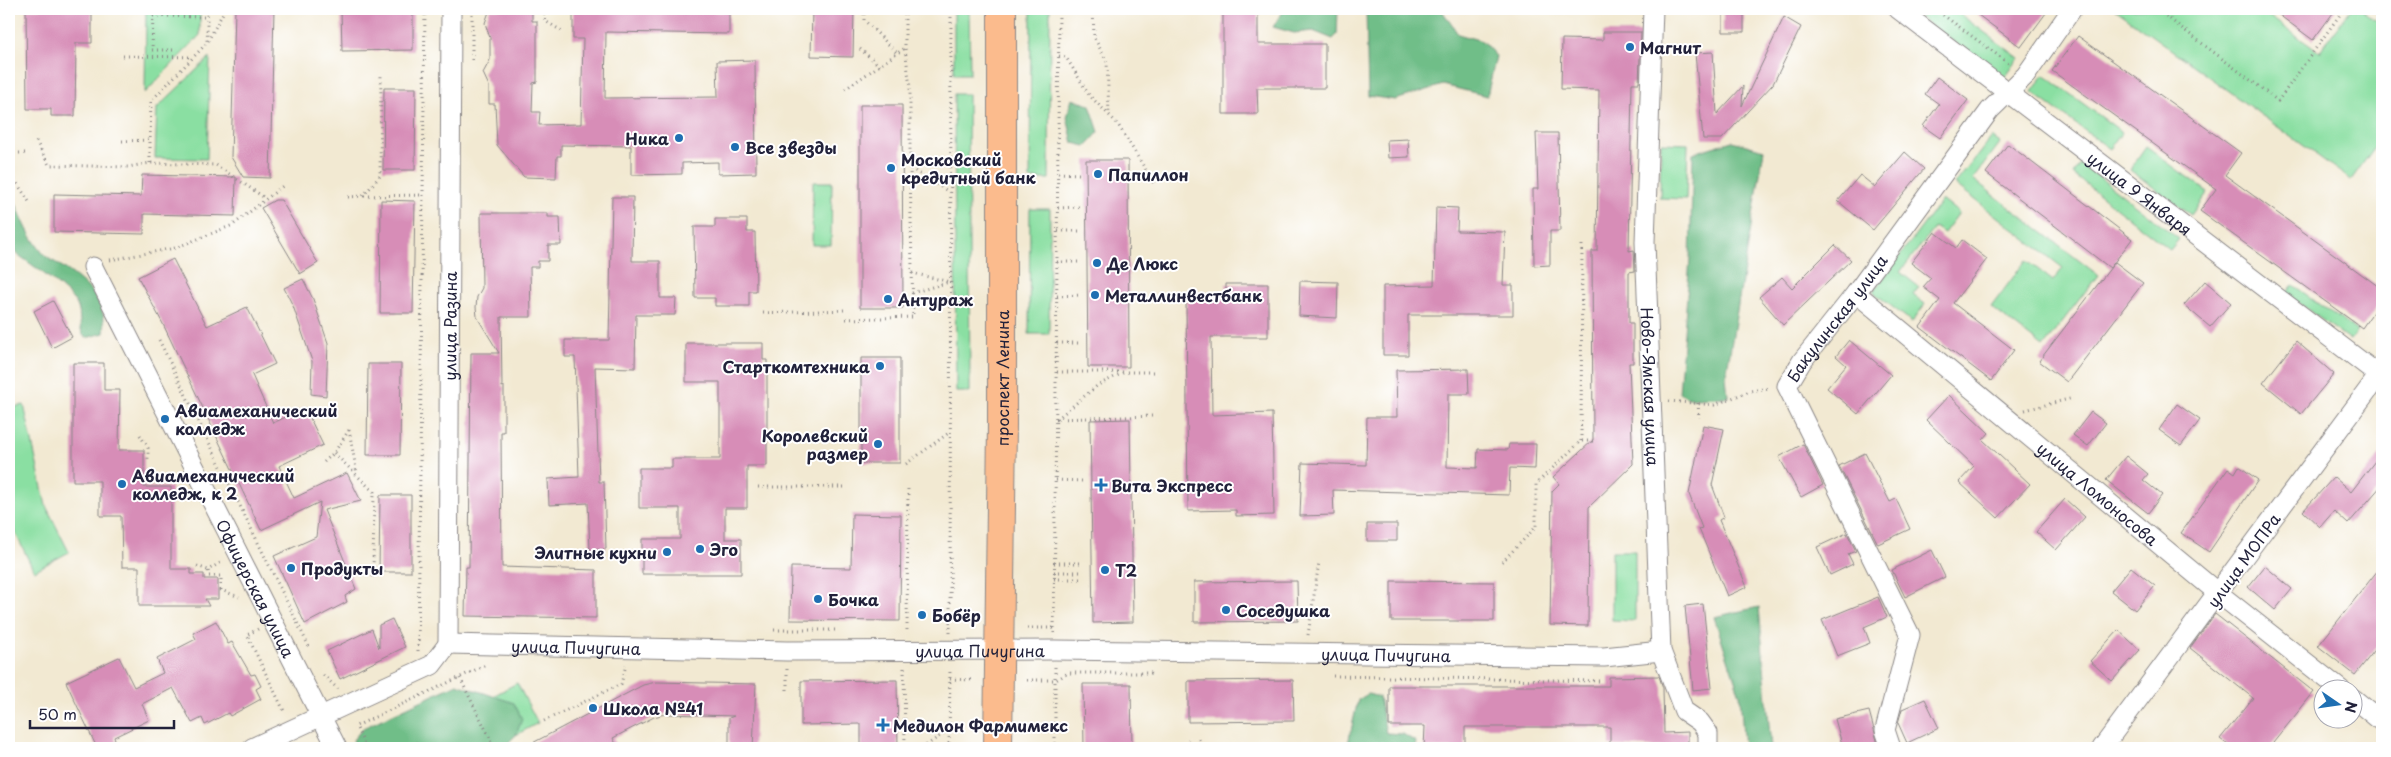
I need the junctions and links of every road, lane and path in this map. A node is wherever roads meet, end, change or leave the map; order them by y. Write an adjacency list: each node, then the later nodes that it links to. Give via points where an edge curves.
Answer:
1 (207, 9): 18 (path)
2 (225, 9): 20 (path)
3 (425, 9): 47 (path)
4 (451, 9): 117 (street, улица Разина)
5 (545, 9): 19 (path, via 545,21)
6 (864, 9): 24 (path, via 864,20)
7 (905, 9): 21 (path)
8 (951, 9): 46 (path)
9 (1002, 9): 121 (main road, проспект Ленина)
10 (1059, 9): 26 (path)
11 (1093, 9): 33 (path, via 1094,37 1107,62)
12 (1653, 9): 78 (street, Ново-Ямская улица, via 1645,242)
13 (1898, 9): 32 (street, улица 9 Января)
14 (1935, 9): 30 (path)
15 (2072, 9): 30 (street, Бакулинская улица)
16 (2344, 9): 17 (path, via 2278,101)
17 (2158, 10)
18 (207, 17): 20 (path); 23 (path, via 153,16 152,50)
19 (562, 31)
20 (207, 43): 27 (path)
21 (905, 48): 24 (path); 40 (path, via 910,87)
22 (860, 49): 28 (path)
23 (173, 50)
24 (897, 54): 28 (path)
25 (123, 56): 27 (path)
26 (1058, 56): 33 (path, via 1066,57 1089,95); 42 (path)
27 (194, 57): 34 (path, via 151,101)
28 (880, 66): 31 (path)
29 (381, 73): 48 (path, via 380,176)
30 (2026, 75): 32 (street, Бакулинская улица)
31 (845, 88)
32 (2009, 92): 63 (street, Бакулинская улица, via 1990,110); 75 (street, улица 9 Января)
33 (1110, 115): 45 (path)
34 (150, 140): 36 (path); 39 (path)
35 (36, 141): 39 (path, via 49,165 128,167)
36 (122, 141)
37 (9, 153): 38 (path)
38 (29, 153)
39 (150, 163): 50 (path, via 216,165)
40 (910, 168): 46 (path); 60 (path)
41 (9, 171): 51 (path)
42 (1058, 173): 43 (path); 53 (path)
43 (1079, 174)
44 (284, 185): 50 (path)
45 (1155, 185)
46 (950, 192): 61 (path)
47 (423, 195): 48 (path); 118 (path)
48 (363, 196): 49 (path)
49 (348, 197)
50 (265, 198): 59 (path, via 233,225 175,248)
51 (30, 203)
52 (1080, 207): 53 (path)
53 (1058, 208): 54 (path)
54 (1058, 231): 55 (path); 57 (path)
55 (1080, 231)
56 (1582, 242): 86 (path)
57 (1057, 262): 58 (path); 65 (path)
58 (1080, 262)
59 (93, 266): 144 (street, Офицерская улица)
60 (912, 273): 61 (path); 62 (path)
61 (950, 282): 62 (path); 84 (path)
62 (912, 293): 68 (path, via 913,317)
63 (1856, 293): 76 (street, Бакулинская улица, via 1802,361); 80 (street, улица Ломоносова)
64 (1081, 295): 65 (path)
65 (1057, 296): 70 (path)
66 (846, 310): 67 (path)
67 (763, 313)
68 (846, 319)
69 (159, 340): 123 (path)
70 (1057, 343): 71 (path); 72 (path)
71 (1082, 343)
72 (1057, 372): 73 (path); 83 (path)
73 (1125, 372): 74 (path); 83 (path, via 1098,385)
74 (1155, 372)
75 (2381, 374): 110 (street, улица МОПРа)
76 (1787, 386): 79 (path, via 1750,390 1714,405); 165 (street, Бакулинская улица, via 1910,635 1885,730)
77 (2073, 398): 80 (path)
78 (1651, 399): 79 (path); 122 (street, Ново-Ямская улица)
79 (1698, 403): 82 (path)
80 (2004, 415): 110 (street, улица Ломоносова)
81 (1155, 416): 83 (path)
82 (1699, 418)
83 (1056, 419): 93 (path)
84 (950, 431): 91 (path); 120 (path)
85 (140, 435): 89 (path, via 148,448)
86 (1581, 441): 87 (path); 99 (path, via 1536,484 1536,526)
87 (1593, 441)
88 (334, 453): 90 (path); 92 (path); 92 (path, via 349,430)
89 (148, 462)
90 (324, 462)
91 (906, 464)
92 (357, 474): 109 (path, via 374,492)
93 (1056, 480): 94 (path); 101 (path)
94 (1082, 480)
95 (847, 486): 97 (path)
96 (908, 487): 114 (path)
97 (758, 488)
98 (1319, 562): 124 (path)
99 (1502, 562)
100 (220, 563): 104 (path)
101 (1054, 563): 102 (path); 105 (path)
102 (1081, 563)
103 (198, 566): 104 (path)
104 (208, 570): 111 (path, via 209,576 221,576 221,590)
105 (1054, 572): 106 (path); 107 (path)
106 (1081, 572)
107 (1054, 579): 108 (path); 113 (path)
108 (1081, 579)
109 (373, 580)
110 (2218, 593): 139 (street, улица Ломоносова); 166 (street, улица МОПРа)
111 (242, 598)
112 (1028, 628): 113 (path)
113 (1054, 628): 116 (path)
114 (907, 630)
115 (251, 632): 145 (path, via 247,635)
116 (1054, 641)
117 (448, 644): 119 (street, улица Пичугина); 144 (street, via 432,665)
118 (418, 651)
119 (787, 651): 120 (street, улица Пичугина); 142 (path)
120 (950, 651): 121 (street, улица Пичугина); 135 (path)
121 (1000, 651): 124 (street, улица Пичугина); 160 (main road, проспект Ленина)
122 (1661, 651): 124 (street, улица Пичугина, via 1604,657); 164 (street, Ново-Ямская улица, via 1684,711 1700,722 1708,733)
123 (311, 652)
124 (1305, 653)
125 (496, 660): 134 (path)
126 (617, 662): 127 (path)
127 (626, 662): 128 (path); 146 (path, via 621,684)
128 (635, 662)
129 (904, 662): 157 (path)
130 (1055, 662): 138 (path)
131 (320, 668): 141 (path, via 324,677)
132 (1155, 673): 138 (path, via 1068,673)
133 (1333, 676): 140 (path)
134 (460, 678): 154 (path, via 356,726); 156 (path)
135 (950, 680): 136 (path); 148 (path)
136 (973, 680)
137 (1028, 680): 138 (path)
138 (1056, 680): 161 (path)
139 (2328, 680)
140 (1602, 681)
141 (337, 689)
142 (787, 694)
143 (2364, 708): 147 (street)
144 (321, 715): 152 (street); 153 (street, Офицерская улица)
145 (287, 716)
146 (544, 721)
147 (2382, 722)
148 (949, 730): 158 (path); 159 (path)
149 (1188, 739): 162 (path)
150 (1199, 739): 163 (path)
151 (416, 742): 155 (path)
152 (252, 748)
153 (337, 748)
154 (366, 748)
155 (419, 748)
156 (495, 748)
157 (905, 748)
158 (922, 748)
159 (949, 748)
160 (998, 748)
161 (1056, 748)
162 (1183, 748)
163 (1200, 748)
164 (1708, 748)
165 (1891, 748)
166 (2102, 748)

